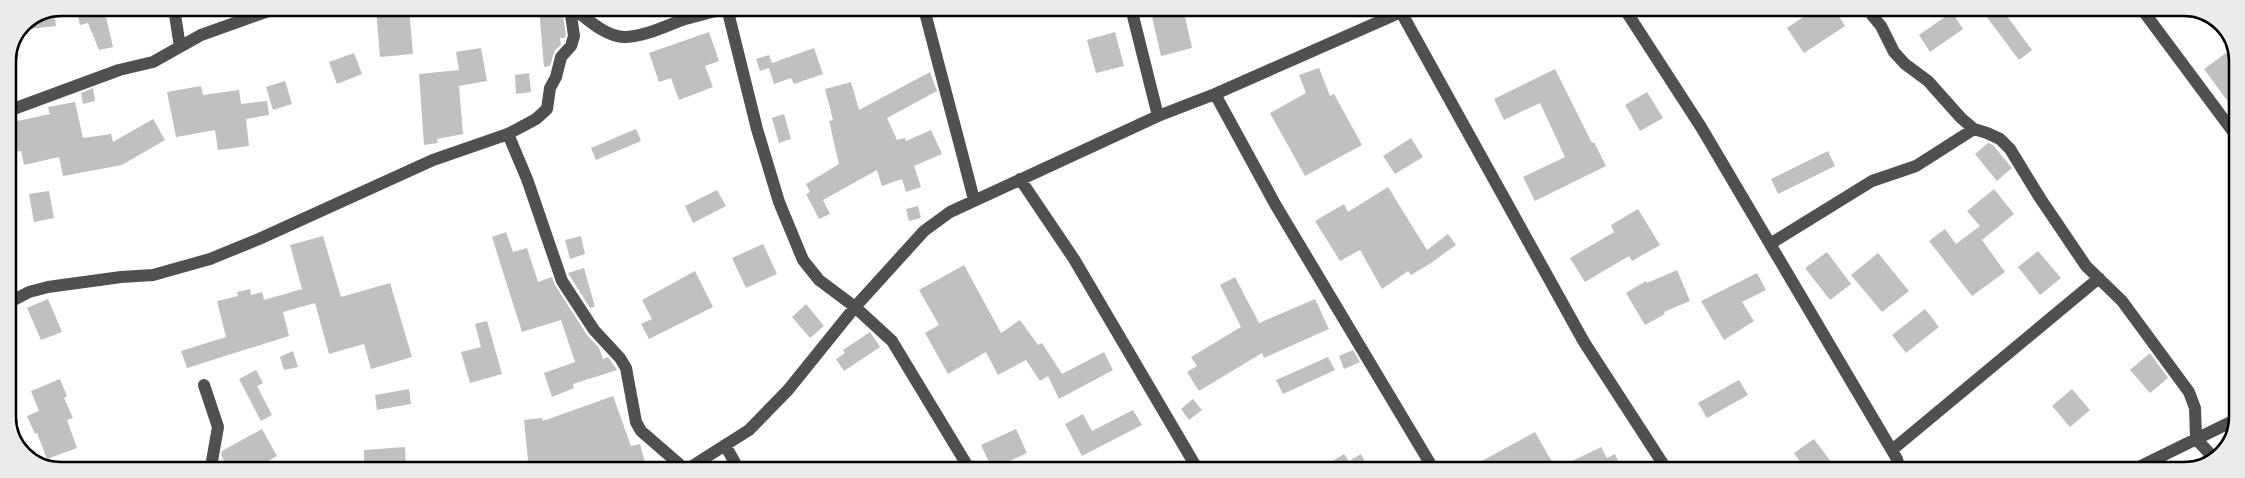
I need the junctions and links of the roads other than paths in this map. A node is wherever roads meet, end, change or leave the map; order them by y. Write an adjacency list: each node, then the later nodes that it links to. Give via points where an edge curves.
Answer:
1 (175, 16): 14 (street)
2 (256, 16): 14 (street)
3 (573, 16): 20 (street, via 574,36 571,46 561,57 550,88 547,109)
4 (583, 16): 5 (street, via 613,34 626,37)
5 (697, 16)
6 (728, 16): 26 (street, via 776,193 803,260 819,280)
7 (926, 16): 22 (street)
8 (1133, 16): 17 (street)
9 (1392, 16): 15 (street)
10 (1409, 16): 40 (street, via 1584,342)
11 (1629, 16): 23 (street, via 1701,126)
12 (1873, 16): 19 (street, via 1894,52 1921,74)
13 (2147, 16): 18 (street)
14 (180, 47): 16 (street, via 153,62 119,70)
15 (1215, 94): 17 (street); 39 (street, via 1275,204)
16 (16, 108)
17 (1158, 116): 21 (street)
18 (2229, 126)
19 (1974, 129): 23 (street, via 1916,166 1872,182); 24 (street, via 2000,139 2010,149 2081,258)
20 (508, 134): 25 (street, via 433,160 210,259 153,275 48,287); 34 (street, via 562,281 594,330 626,368 640,431)
21 (1020, 179): 22 (street); 38 (street, via 1074,259)
22 (974, 200): 26 (street, via 924,231)
23 (1770, 244): 31 (street)
24 (2099, 278): 29 (street, via 2122,301 2189,392 2195,408); 31 (street)
25 (16, 299)
26 (855, 307): 30 (street, via 788,390 749,430); 37 (street, via 892,341)
27 (204, 385): 33 (street, via 218,427)
28 (2228, 423): 29 (street)
29 (2196, 439): 32 (street); 42 (street)
30 (724, 445): 35 (street); 36 (street)
31 (1892, 450): 41 (street)
32 (2210, 453)
33 (212, 462)
34 (677, 462)
35 (698, 462)
36 (734, 462)
37 (965, 462)
38 (1193, 462)
39 (1429, 462)
40 (1661, 462)
41 (1897, 462)
42 (2149, 462)

